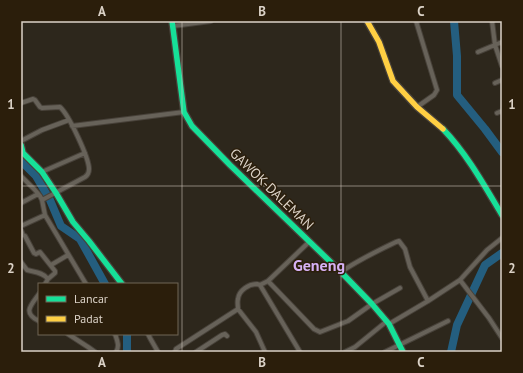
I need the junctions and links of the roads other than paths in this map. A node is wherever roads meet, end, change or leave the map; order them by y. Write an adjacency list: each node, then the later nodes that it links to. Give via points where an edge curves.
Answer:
1 (212, 21): 5 (street)
2 (367, 21): 13 (street, via 379,42 393,81)
3 (416, 21): 13 (street, via 437,90 436,94)
4 (492, 21): 7 (street)
5 (173, 23): 15 (street, GAWOK-DALEMAN)
6 (502, 42): 7 (street)
7 (495, 45): 8 (street); 9 (street)
8 (478, 52)
9 (502, 66)
10 (502, 80): 11 (street)
11 (495, 83)
12 (21, 103): 17 (street, via 33,99 42,108 58,106)
13 (417, 107): 29 (street, via 455,142)
14 (502, 111): 16 (street)
15 (184, 112): 18 (street); 33 (street, GAWOK-DALEMAN, via 196,130)
16 (497, 113)
17 (69, 120): 18 (street); 19 (street)
18 (73, 126): 21 (street)
19 (21, 141)
20 (22, 148): 22 (street)
21 (85, 152): 22 (street); 24 (street, via 89,166 88,174)
22 (44, 171): 24 (street)
23 (21, 176): 25 (street)
24 (58, 192): 26 (street); 43 (street, via 70,217)
25 (38, 194): 26 (street); 27 (street)
26 (43, 200): 28 (street)
27 (21, 203)
28 (45, 215): 30 (street); 34 (street)
29 (502, 215)
30 (21, 226)
31 (21, 230): 36 (street, via 34,254 40,252)
32 (502, 238): 39 (street, via 487,250)
33 (309, 242): 37 (street, GAWOK-DALEMAN); 40 (street)
34 (68, 255): 36 (street); 42 (street)
35 (21, 262): 38 (street, via 27,270 42,274)
36 (51, 265): 38 (street, via 56,272)
37 (341, 272): 47 (street, via 367,256 400,241); 48 (street, GAWOK-DALEMAN)
38 (48, 279): 41 (street)
39 (460, 280): 47 (street); 57 (street)
40 (268, 281): 44 (street); 48 (street, via 318,331 348,321)
41 (46, 283)
42 (85, 283)
43 (121, 283)
44 (260, 285): 49 (street, via 250,285 241,292 237,300); 59 (street)
45 (400, 288): 48 (street)
46 (38, 296): 50 (street, via 29,309 31,316)
47 (428, 301): 52 (street)
48 (372, 304): 52 (street, GAWOK-DALEMAN)
49 (238, 309): 63 (street); 65 (street, via 253,328)
50 (38, 320)
51 (448, 321): 58 (street)
52 (388, 322): 58 (street, GAWOK-DALEMAN); 67 (street)
53 (70, 335): 60 (street)
54 (115, 335): 61 (street)
55 (148, 335): 62 (street)
56 (227, 336): 64 (street, via 222,335)
57 (502, 338)
58 (399, 344): 68 (street); 69 (street, GAWOK-DALEMAN)
59 (299, 350): 66 (street)
60 (95, 352)
61 (117, 352)
62 (158, 352)
63 (174, 352)
64 (196, 352)
65 (265, 352)
66 (292, 352)
67 (346, 352)
68 (385, 352)
69 (402, 352)

